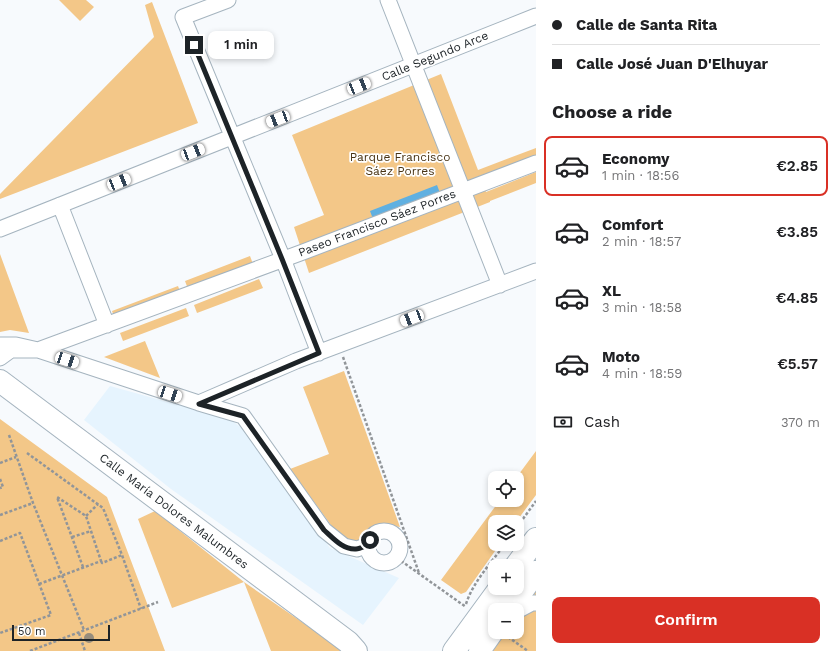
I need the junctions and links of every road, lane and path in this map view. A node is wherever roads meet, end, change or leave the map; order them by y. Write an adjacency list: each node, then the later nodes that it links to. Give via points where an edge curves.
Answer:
1 (228, 0): 5 (street, via 183,17)
2 (388, 0): 4 (street)
3 (536, 16): 4 (street, Calle Segundo Arce)
4 (414, 64): 5 (street, Calle Segundo Arce); 7 (street)
5 (231, 137): 8 (street, Calle Segundo Arce); 10 (street)
6 (536, 163): 7 (street, Paseo Francisco Sáez Porres)
7 (463, 190): 10 (street, Paseo Francisco Sáez Porres); 12 (street)
8 (60, 205): 9 (street, Calle Segundo Arce); 13 (street)
9 (0, 229)
10 (282, 259): 13 (street, Paseo Francisco Sáez Porres); 17 (street)
11 (536, 271): 12 (street)
12 (500, 285): 15 (street)
13 (108, 325): 16 (street, Paseo Francisco Sáez Porres)
14 (0, 345): 16 (street, via 16,345)
15 (339, 345): 17 (street); 46 (path)
16 (38, 350): 18 (street, via 10,350); 21 (street)
17 (319, 353): 21 (street)
18 (0, 358)
19 (0, 374): 20 (street)
20 (7, 386): 59 (main road, Calle María Dolores Malumbres)
21 (199, 404): 38 (street, via 243,416 324,530 344,546 356,549)
22 (8, 435): 24 (path)
23 (27, 453): 30 (path)
24 (16, 457): 25 (path); 29 (path)
25 (0, 463)
26 (0, 479): 27 (path, via 3,487)
27 (0, 488)
28 (536, 501): 33 (path)
29 (33, 503): 31 (path); 47 (path)
30 (98, 504): 32 (path); 40 (path, via 103,508)
31 (0, 515)
32 (86, 516): 34 (path); 35 (path, via 58,497)
33 (524, 517)
34 (91, 531): 35 (path); 43 (path)
35 (72, 538): 44 (path)
36 (536, 539): 42 (main road)
37 (0, 541): 48 (path, via 20,533)
38 (368, 545): 41 (street, via 370,555 378,562 388,563); 41 (street, via 377,533 383,531 393,534 397,537 400,548)
39 (500, 551): 54 (path, via 474,586 466,604)
40 (122, 555): 43 (path, via 102,563); 53 (path)
41 (397, 558): 46 (path)
42 (521, 559)
43 (101, 561): 44 (path)
44 (83, 567): 47 (path)
45 (536, 572): 50 (main road)
46 (419, 573): 54 (path)
47 (62, 575): 48 (path); 55 (path)
48 (39, 584): 56 (path, via 50,615)
49 (158, 602): 53 (path)
50 (513, 603)
51 (536, 603): 52 (street)
52 (524, 608)
53 (141, 609): 55 (path)
54 (488, 623): 62 (main road); 63 (main road)
55 (84, 630): 57 (path)
56 (0, 633)
57 (79, 633): 60 (path); 61 (path)
58 (511, 639): 64 (path)
59 (357, 648)
60 (30, 651)
61 (85, 651)
62 (454, 651)
63 (480, 651)
64 (528, 651)

